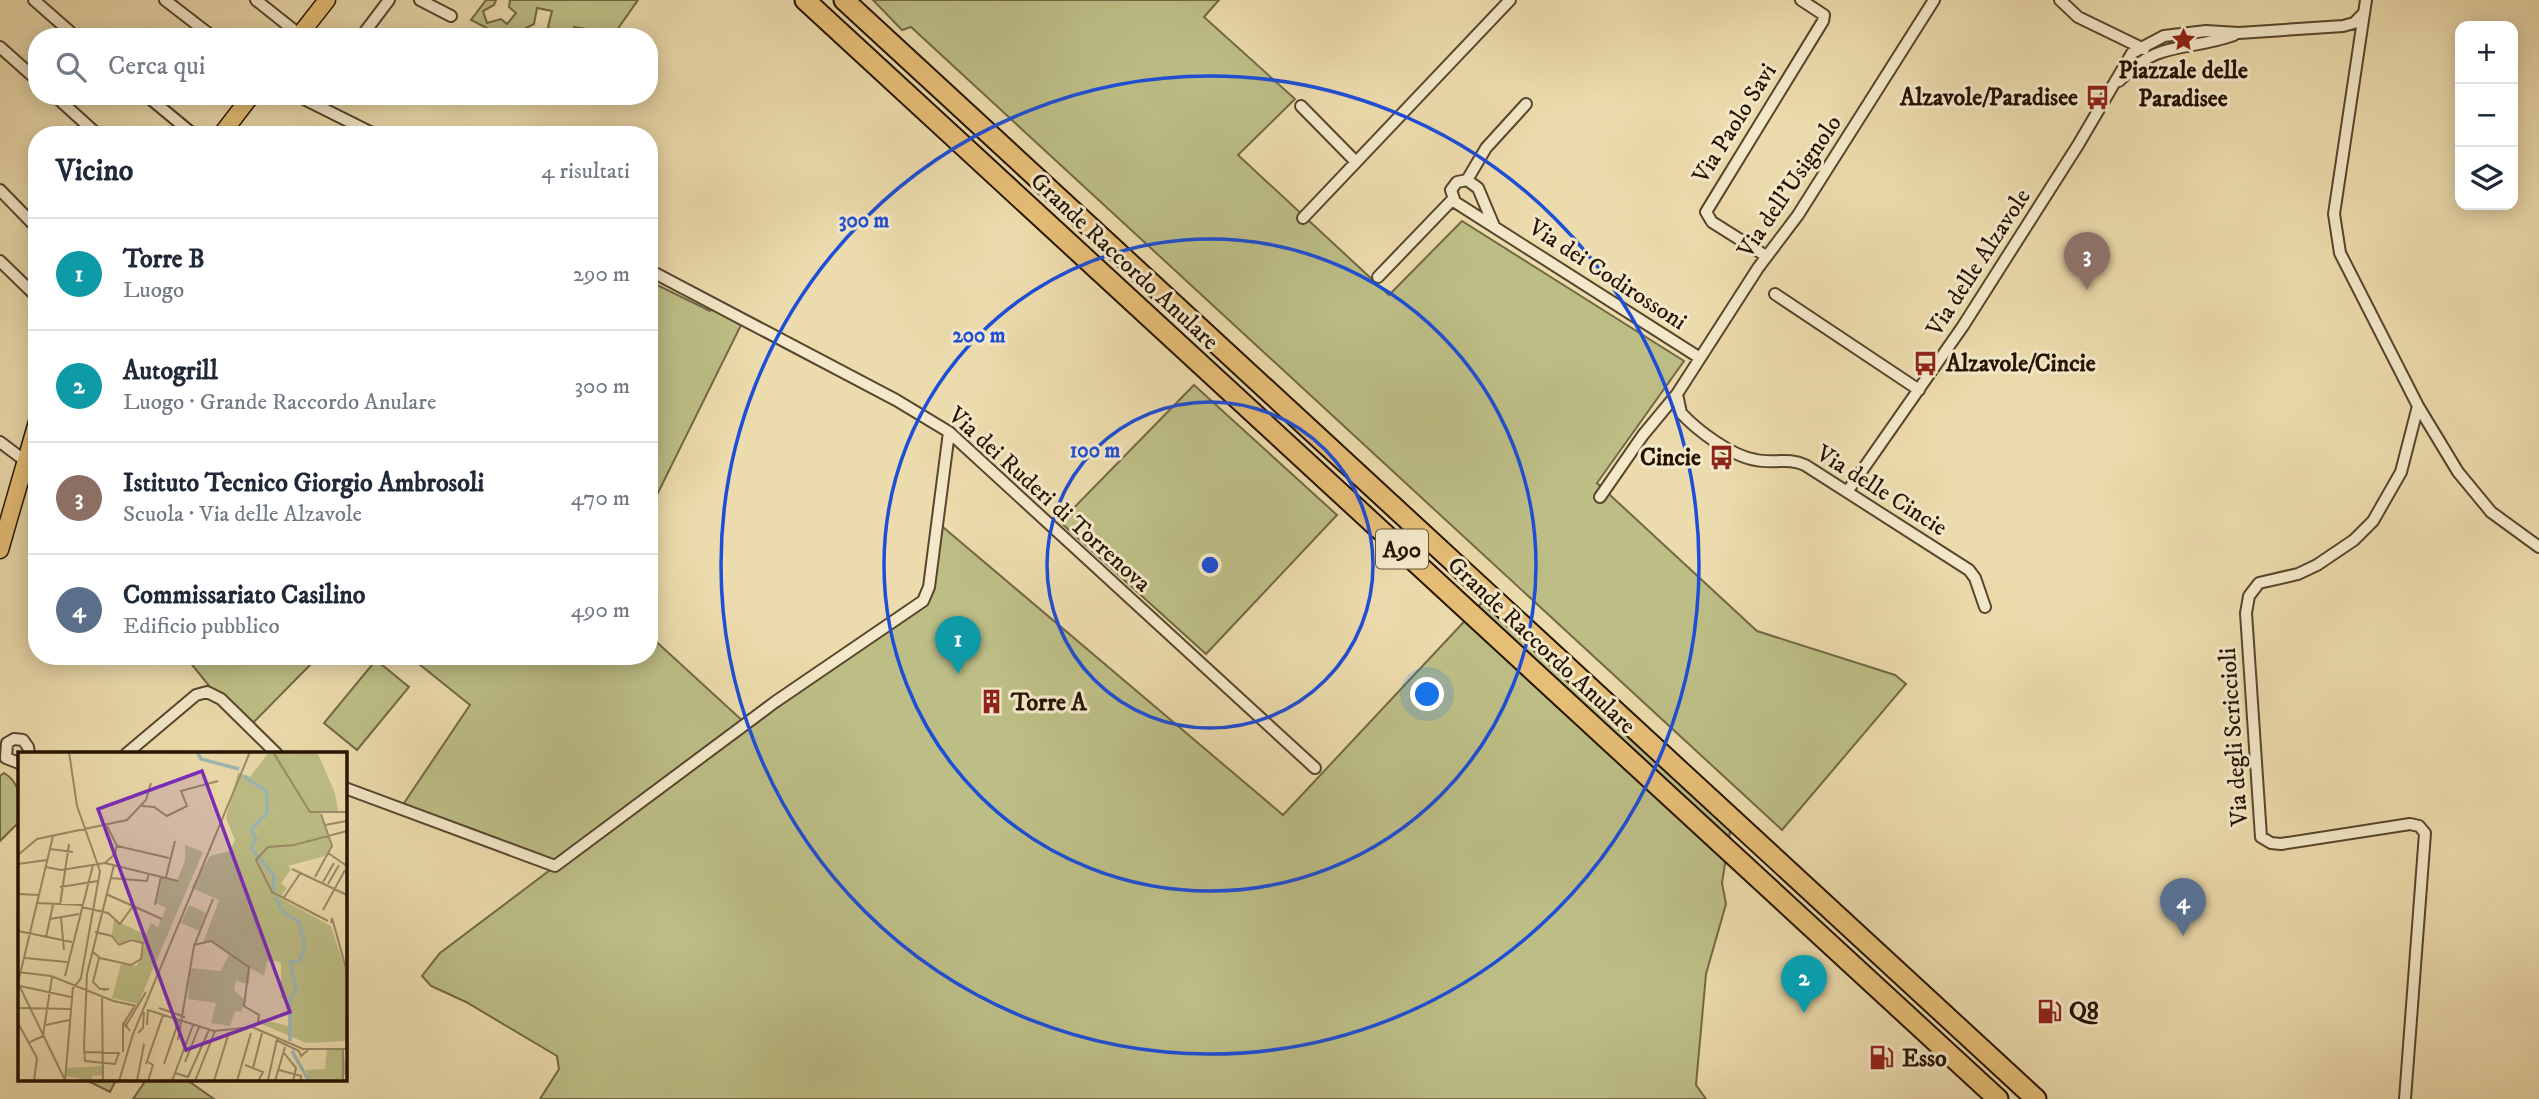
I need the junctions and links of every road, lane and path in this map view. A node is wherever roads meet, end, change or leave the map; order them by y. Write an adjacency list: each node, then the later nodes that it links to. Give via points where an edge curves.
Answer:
1 (34, 0): 16 (street)
2 (165, 0): 17 (street)
3 (256, 0): 18 (street)
4 (327, 0): 19 (main road)
5 (389, 0): 20 (street)
6 (421, 0): 15 (street)
7 (805, 0): 70 (highway, Grande Raccordo Anulare / A90)
8 (844, 0): 71 (highway, Grande Raccordo Anulare / A90)
9 (1510, 0): 37 (street)
10 (1801, 0): 44 (street, Via Paolo Savi, via 1824,15 1823,21 1706,212 1712,222)
11 (1934, 0): 44 (street, Via dell'Usignolo, via 1815,190)
12 (2060, 0): 22 (street, via 2078,17)
13 (2365, 0): 14 (street)
14 (2364, 13): 21 (street, via 2346,26); 53 (street, via 2343,138 2334,232 2347,269)
15 (451, 16)
16 (66, 28)
17 (201, 28)
18 (289, 28)
19 (305, 28)
20 (367, 28)
21 (2239, 33): 22 (street, via 2167,35); 24 (street)
22 (2140, 46): 24 (street); 26 (street, via 2127,58)
23 (0, 47): 25 (street)
24 (2152, 55): 26 (street)
25 (28, 72)
26 (2114, 86): 51 (street, Via delle Alzavole)
27 (1526, 104): 38 (street, via 1486,148)
28 (65, 105): 33 (street)
29 (158, 105): 34 (street)
30 (244, 105): 35 (main road)
31 (323, 105): 36 (street)
32 (1301, 106): 37 (street)
33 (88, 126)
34 (183, 126)
35 (228, 126)
36 (360, 126)
37 (1356, 162): 41 (street)
38 (1467, 180): 40 (street, via 1455,184); 43 (street, via 1478,188)
39 (0, 190): 42 (street)
40 (1453, 200): 43 (street, Via dei Codirossoni); 47 (street)
41 (1303, 218)
42 (28, 219)
43 (1494, 226): 50 (street, Via dei Codirossoni)
44 (1766, 257): 50 (street, Via dell'Usignolo)
45 (0, 261): 48 (street)
46 (658, 275): 54 (street, Via dei Ruderi di Torrenova)
47 (1378, 277)
48 (28, 288)
49 (1774, 294): 51 (street)
50 (1700, 358): 52 (street, Via dell'Usignolo)
51 (1919, 390): 58 (street, Via delle Alzavole)
52 (1677, 394): 58 (street, Via delle Cincie, via 1681,413 1730,448 1758,461 1800,462); 59 (street)
53 (2418, 406): 60 (street, via 2480,500 2512,530); 72 (street, Via degli Scriccioli, via 2399,478 2368,527 2317,565 2259,583 2249,596 2246,613 2261,837 2278,844 2410,824 2420,826 2426,836)
54 (950, 432): 68 (street, Via dei Ruderi di Torrenova); 69 (street, via 929,587 923,601 775,702 555,866)
55 (0, 442): 57 (street)
56 (28, 448): 57 (main road)
57 (24, 460): 61 (main road)
58 (1847, 492): 62 (street, Via delle Cincie, via 1969,570)
59 (1600, 496)
60 (2539, 547)
61 (0, 550)
62 (1984, 607)
63 (2, 744): 64 (street, via 23,740); 67 (street, via 6,758)
64 (29, 752)
65 (128, 752): 66 (street, via 206,692 221,699)
66 (275, 752)
67 (18, 764)
68 (1315, 768)
69 (346, 788)
70 (1998, 1099)
71 (2036, 1099)
72 (2405, 1099)

